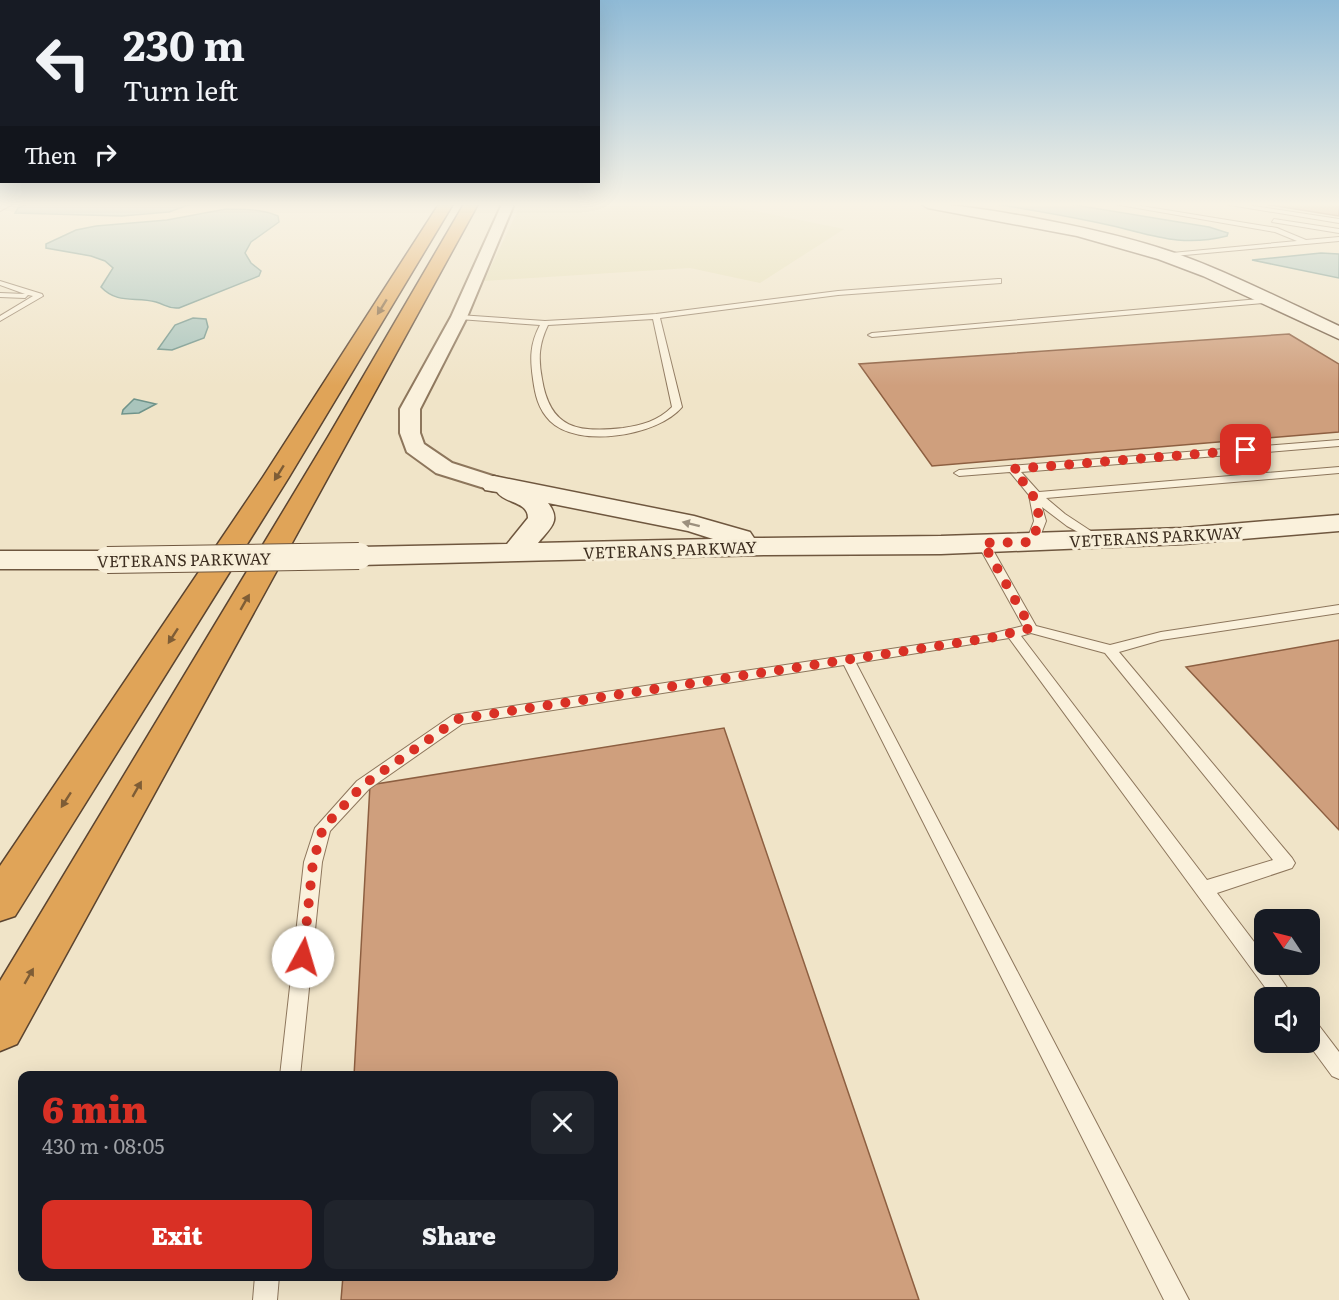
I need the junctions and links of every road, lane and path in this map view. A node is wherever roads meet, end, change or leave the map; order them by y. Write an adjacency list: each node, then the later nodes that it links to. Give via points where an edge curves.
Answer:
1 (408, 265): 19 (highway, one-way to 19)
2 (437, 265): 18 (highway)
3 (457, 265): 18 (highway)
4 (482, 265): 12 (street)
5 (1186, 265): 10 (main road)
6 (998, 281): 11 (lane, via 779,300)
7 (0, 283): 9 (lane)
8 (0, 295): 9 (lane)
9 (39, 296): 13 (lane)
10 (1270, 300): 16 (main road); 17 (lane)
11 (656, 316): 15 (lane); 15 (lane, via 677,407 666,420 650,426 598,434 564,427 550,417 538,395 534,350)
12 (459, 317): 15 (lane); 26 (street, via 411,409 410,433 416,447 444,468)
13 (0, 319)
14 (352, 321): 19 (highway, via 340,341)
15 (545, 323)
16 (1339, 333)
17 (872, 335)
18 (354, 413): 43 (highway, one-way to 18)
19 (315, 414): 41 (highway, one-way to 41)
20 (1339, 443): 21 (lane)
21 (1013, 469): 24 (lane); 27 (lane)
22 (1339, 470): 23 (lane)
23 (1327, 471): 25 (lane); 27 (lane)
24 (958, 473)
25 (1339, 480)
26 (494, 484): 32 (main road, one-way to 26, via 694,524); 33 (main road, via 534,502 543,513)
27 (1034, 496): 29 (lane, via 1060,518); 30 (lane, via 1040,521)
28 (1339, 523): 29 (main road, VETERANS PARKWAY)
29 (1096, 539): 30 (main road, VETERANS PARKWAY)
30 (1032, 542): 31 (main road, VETERANS PARKWAY)
31 (983, 543): 32 (main road, VETERANS PARKWAY); 36 (lane)
32 (767, 546): 33 (main road, VETERANS PARKWAY)
33 (514, 553): 34 (main road, VETERANS PARKWAY, bridge)
34 (0, 560)
35 (1339, 609): 38 (lane, via 1161,636)
36 (1031, 628): 37 (lane); 38 (lane)
37 (1012, 633): 39 (lane); 40 (lane)
38 (1110, 650): 40 (lane, via 1286,863)
39 (848, 660): 46 (lane, via 458,719 363,785 323,828 313,862); 49 (lane)
40 (1204, 889): 42 (lane)
41 (0, 902)
42 (1277, 987)
43 (0, 1027)
44 (1320, 1043): 45 (lane)
45 (1339, 1069)
46 (291, 1071)
47 (267, 1281): 48 (lane)
48 (265, 1300)
49 (1177, 1300)

